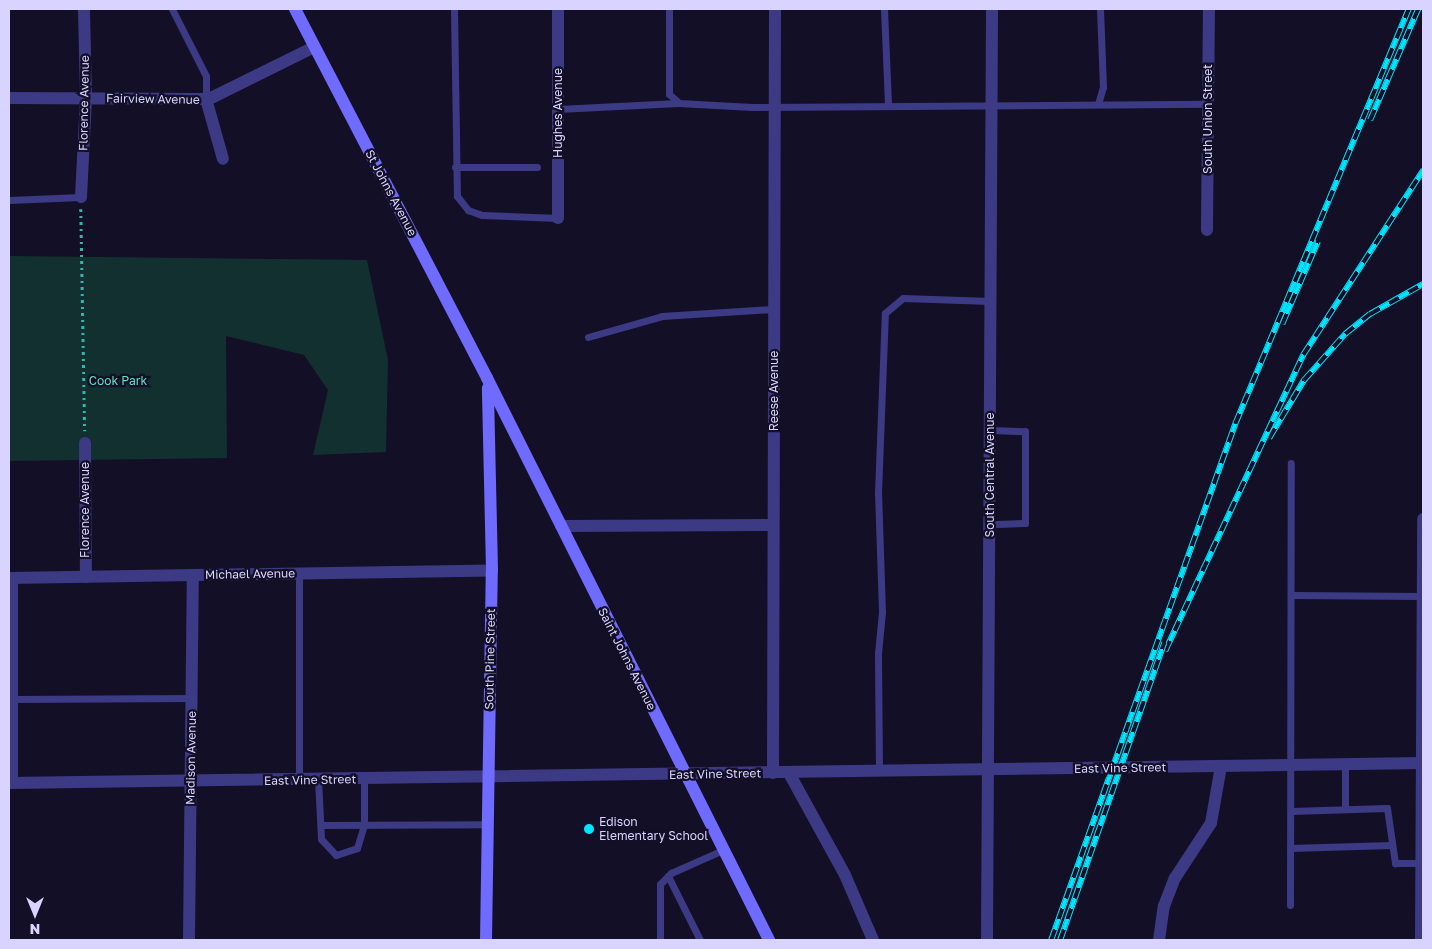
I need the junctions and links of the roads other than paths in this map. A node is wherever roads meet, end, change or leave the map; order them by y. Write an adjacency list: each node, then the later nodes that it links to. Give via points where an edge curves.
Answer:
1 (84, 9): 14 (street, Florence Avenue)
2 (172, 9): 15 (lane, via 206,76)
3 (295, 9): 12 (main road, St Johns Avenue)
4 (454, 9): 24 (lane)
5 (558, 9): 22 (street, Hughes Avenue)
6 (668, 9): 16 (lane, via 669,94)
7 (775, 9): 21 (street, Reese Avenue)
8 (884, 9): 20 (lane)
9 (992, 9): 17 (street, South Central Avenue)
10 (1100, 9): 18 (lane, via 1103,87)
11 (1209, 9): 19 (street, South Union Street)
12 (314, 47): 15 (street, Fairview Avenue); 33 (main road, St Johns Avenue)
13 (9, 98): 14 (street, Fairview Avenue)
14 (86, 98): 15 (street, Fairview Avenue); 26 (street, Florence Avenue)
15 (206, 99): 23 (street)
16 (679, 103): 21 (lane); 22 (lane)
17 (992, 104): 18 (lane); 20 (lane); 30 (street, South Central Avenue)
18 (1098, 104): 19 (lane)
19 (1208, 104): 29 (street, South Union Street)
20 (888, 106): 21 (lane)
21 (774, 107): 31 (street, Reese Avenue)
22 (558, 109): 28 (street, Hughes Avenue)
23 (223, 160)
24 (455, 167): 25 (lane); 28 (lane, via 455,191 468,210 482,215)
25 (537, 167)
26 (82, 197): 27 (lane)
27 (9, 200)
28 (558, 218)
29 (1207, 230)
30 (990, 301): 34 (street, South Central Avenue); 56 (lane, via 903,298 885,312 878,492 882,612 878,653)
31 (774, 310): 32 (lane, via 733,308 662,316); 39 (street, Reese Avenue)
32 (588, 337)
33 (487, 378): 40 (main road, Saint Johns Avenue); 42 (main road, South Pine Street, via 492,415)
34 (990, 430): 38 (street, South Central Avenue); 38 (lane, via 1025,431 1025,523)
35 (85, 443): 45 (street, Florence Avenue)
36 (1291, 463): 47 (lane)
37 (1423, 519): 41 (street)
38 (990, 524): 55 (street, South Central Avenue)
39 (774, 525): 40 (street); 57 (street, Reese Avenue)
40 (561, 526): 59 (main road, Saint Johns Avenue)
41 (1423, 540): 48 (street)
42 (492, 570): 43 (street, Michael Avenue); 60 (main road, South Pine Street)
43 (299, 574): 44 (street, Michael Avenue); 62 (lane)
44 (193, 575): 45 (street, Michael Avenue); 49 (street, Madison Avenue)
45 (86, 577): 46 (street, Michael Avenue)
46 (10, 578): 50 (street)
47 (1291, 594): 48 (lane); 53 (lane)
48 (1423, 603): 51 (street)
49 (192, 698): 50 (lane); 64 (street, Madison Avenue)
50 (12, 699): 65 (street)
51 (1422, 763): 52 (street, East Vine Street); 71 (street)
52 (1345, 764): 53 (street, East Vine Street); 66 (lane)
53 (1291, 765): 54 (street, East Vine Street); 67 (lane)
54 (1221, 766): 55 (street, East Vine Street); 86 (street, via 1211,823 1174,878 1164,906)
55 (990, 770): 56 (street, East Vine Street); 85 (street, South Central Avenue)
56 (879, 772): 58 (street, East Vine Street)
57 (773, 773): 58 (street, East Vine Street); 59 (street, East Vine Street)
58 (789, 773): 84 (street, via 845,875)
59 (685, 774): 60 (street, East Vine Street); 74 (main road, Saint Johns Avenue)
60 (488, 777): 61 (street, East Vine Street); 68 (main road, South Pine Street)
61 (364, 779): 63 (street, East Vine Street); 70 (lane)
62 (300, 780): 63 (street, East Vine Street); 64 (street, East Vine Street)
63 (318, 780): 69 (lane)
64 (191, 781): 65 (street, East Vine Street); 79 (street, Madison Avenue)
65 (10, 783)
66 (1345, 809): 67 (lane); 72 (lane, via 1387,808)
67 (1291, 811): 73 (lane)
68 (488, 824): 70 (lane); 80 (main road, South Pine Street)
69 (321, 825): 70 (lane); 70 (lane, via 321,839 336,855 357,848)
70 (364, 825)
71 (1422, 838): 75 (street)
72 (1391, 845): 73 (lane); 75 (lane, via 1396,862)
73 (1290, 848): 77 (lane)
74 (723, 850): 76 (lane); 83 (main road, Saint Johns Avenue)
75 (1421, 862): 78 (street)
76 (669, 874): 81 (lane, via 660,884); 82 (lane)
77 (1290, 905)
78 (1422, 907): 87 (street)
79 (190, 940)
80 (486, 940)
81 (660, 940)
82 (700, 940)
83 (769, 940)
84 (873, 940)
85 (987, 940)
86 (1159, 940)
87 (1421, 940)

